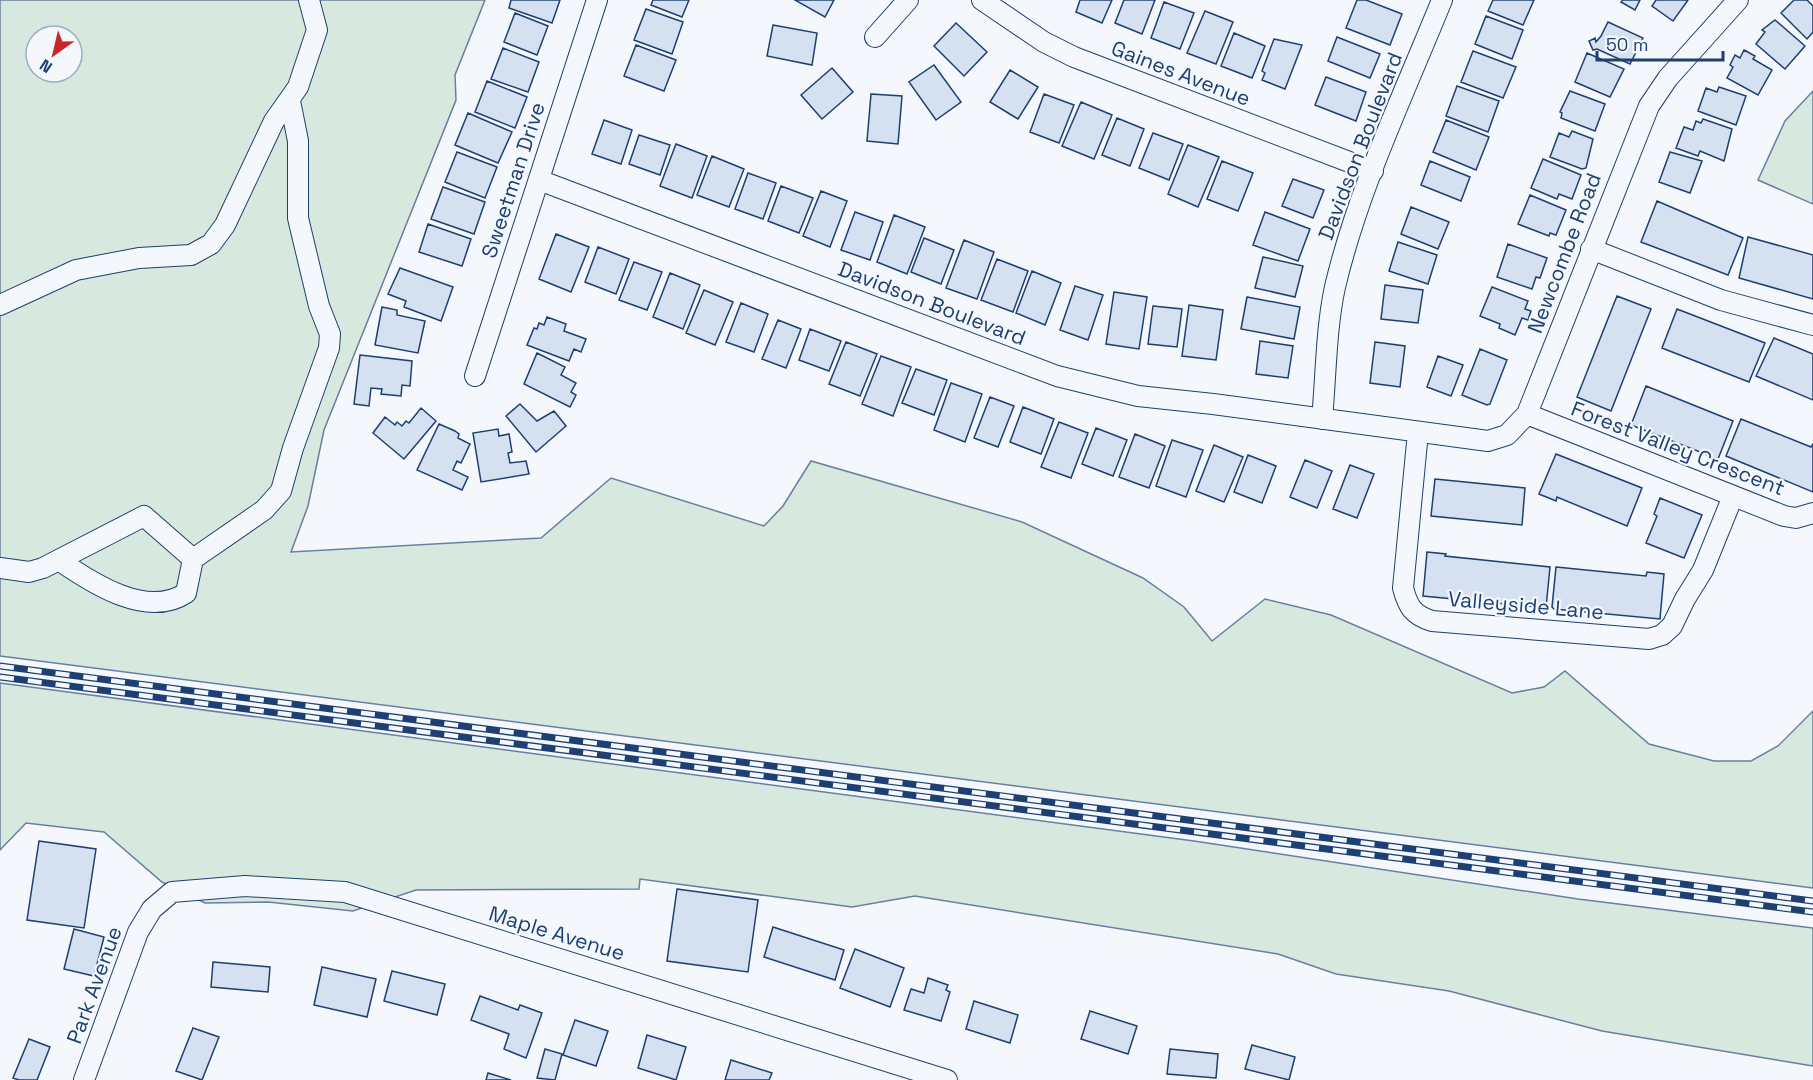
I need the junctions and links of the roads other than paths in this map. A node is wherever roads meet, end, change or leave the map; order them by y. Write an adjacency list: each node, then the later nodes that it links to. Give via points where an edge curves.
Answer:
1 (309, 0): 8 (street, via 317,30 315,43)
2 (597, 0): 10 (street, Sweetman Drive)
3 (908, 0): 7 (street)
4 (982, 0): 9 (street, Gaines Avenue, via 1044,42 1074,57)
5 (1442, 0): 9 (street, Davidson Boulevard)
6 (1738, 0): 11 (street, Newcombe Road, via 1668,78 1649,106)
7 (875, 37)
8 (290, 100): 12 (street, via 266,137 225,225 207,248 185,256 139,258 76,270); 21 (street, via 298,141 298,218 319,306 330,334 329,348 281,491 264,510)
9 (1373, 171): 16 (street, Davidson Boulevard, via 1335,291)
10 (539, 180): 14 (street, Sweetman Drive); 16 (street, Davidson Boulevard, via 1057,376 1138,396)
11 (1591, 249): 13 (street, via 1721,300); 15 (street, Newcombe Road)
12 (0, 305)
13 (1813, 325)
14 (475, 376)
15 (1527, 414): 18 (street, Newcombe Road, via 1507,435 1488,441); 19 (street, Forest Valley Crescent)
16 (1322, 419): 17 (street, Davidson Boulevard)
17 (1396, 428): 18 (street, Newcombe Road)
18 (1418, 432): 19 (street, Valleyside Lane, via 1402,588 1413,612 1432,621 1649,639 1662,635 1672,626 1703,570)
19 (1733, 496): 20 (street, Forest Valley Crescent, via 1784,516 1796,518)
20 (1813, 513)
21 (193, 559): 22 (street, via 144,516); 22 (street, via 186,593 168,601 124,596)
22 (60, 561): 23 (street, via 29,572)
23 (0, 568)
24 (152, 909): 25 (street, Park Avenue, via 138,932); 26 (street, Maple Avenue, via 172,892 245,886 345,892)
25 (84, 1080)
26 (947, 1080)

